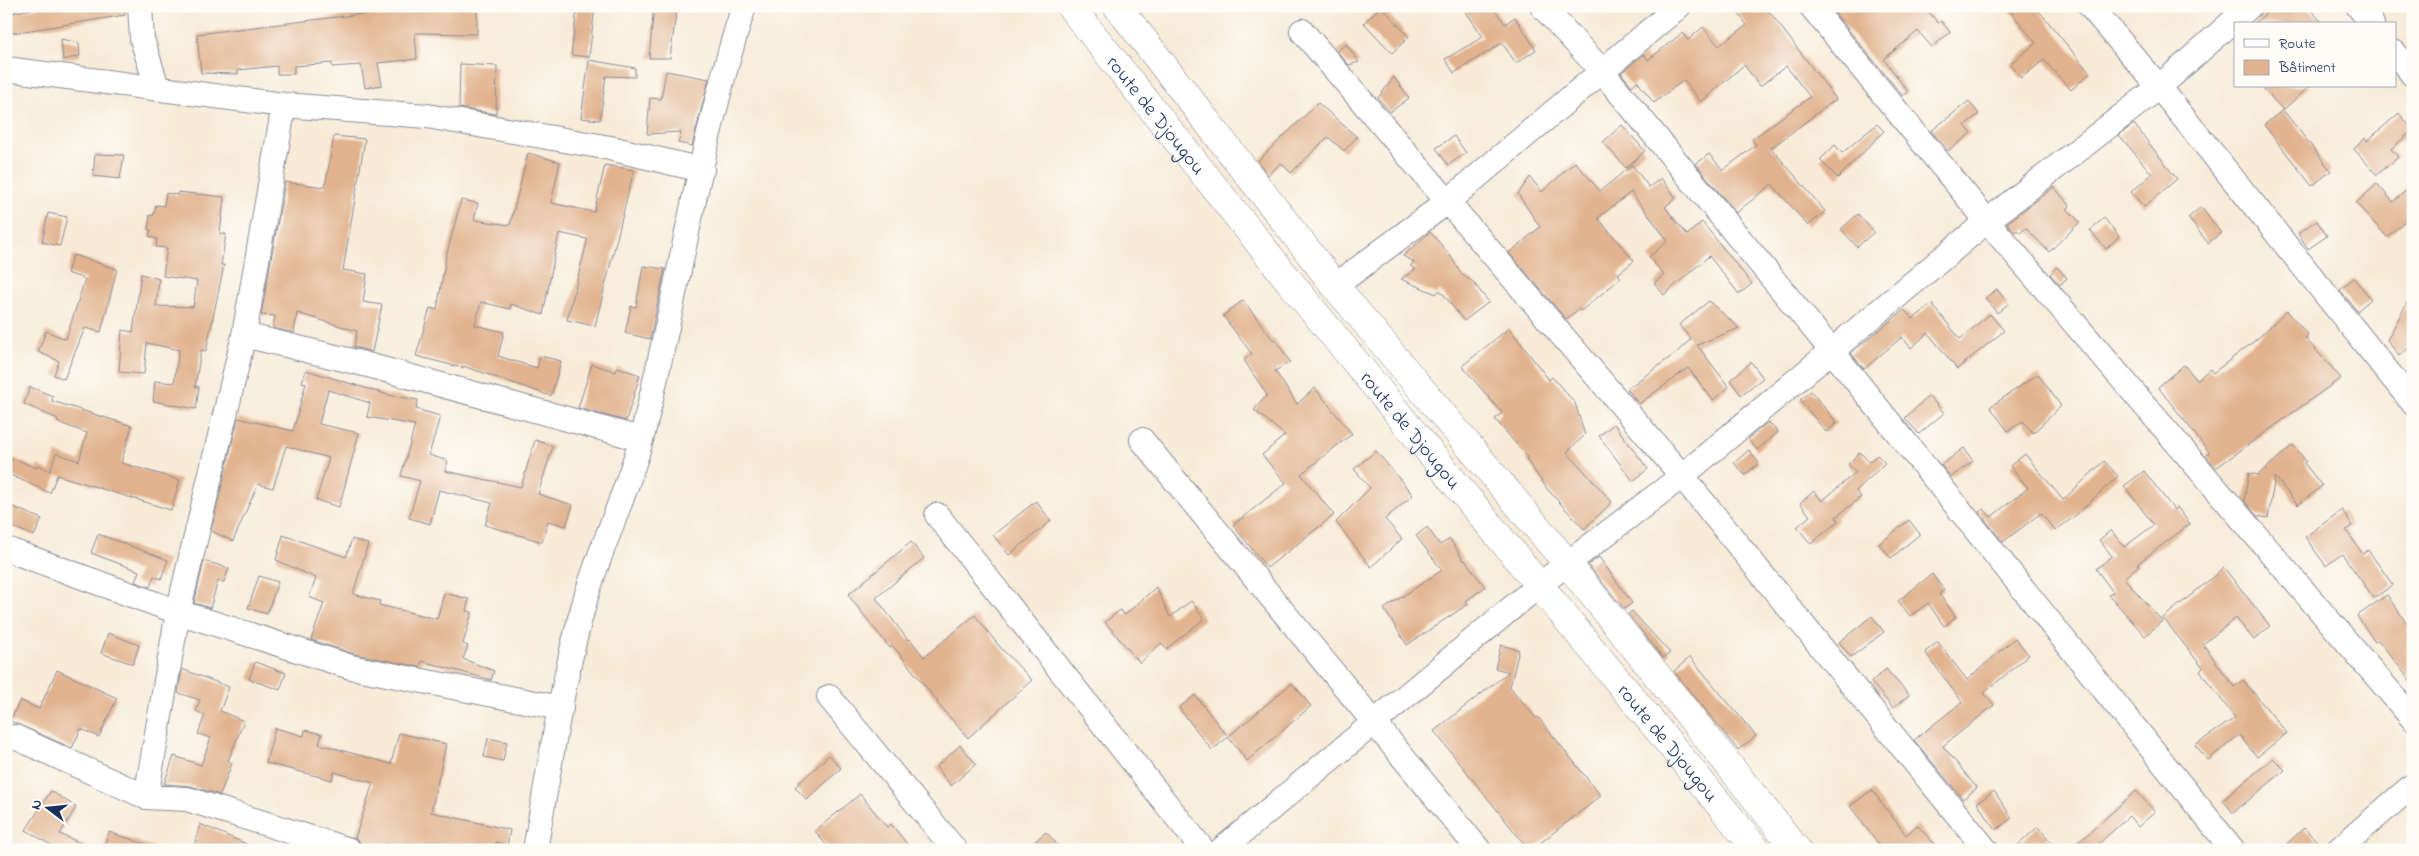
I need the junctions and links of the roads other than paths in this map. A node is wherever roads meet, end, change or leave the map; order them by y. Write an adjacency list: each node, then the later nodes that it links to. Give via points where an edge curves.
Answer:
1 (140, 6): 17 (street, via 142,39)
2 (744, 6): 20 (street)
3 (1070, 6): 33 (highway, route de Djougou)
4 (1117, 6): 23 (highway, route de Djougou)
5 (1542, 6): 15 (street)
6 (1679, 6): 15 (street)
7 (1811, 6): 22 (street)
8 (2090, 6): 18 (street)
9 (2250, 6): 18 (street)
10 (2358, 6): 11 (street)
11 (2370, 22)
12 (1302, 31): 21 (street)
13 (2396, 54): 16 (street)
14 (6, 69): 17 (street)
15 (1601, 70): 21 (street); 25 (street)
16 (2413, 75)
17 (157, 87): 19 (street)
18 (2159, 87): 22 (street); 26 (street)
19 (284, 105): 20 (street, via 427,116 610,148); 24 (street)
20 (702, 170): 27 (street)
21 (1447, 202): 23 (street); 29 (street)
22 (1987, 221): 25 (street); 37 (street)
23 (1335, 286): 32 (highway, route de Djougou)
24 (244, 335): 27 (street); 34 (street)
25 (1832, 351): 29 (street); 51 (street)
26 (2413, 402)
27 (641, 439): 36 (street, via 586,597)
28 (1142, 440): 38 (street)
29 (1682, 476): 32 (street); 50 (street)
30 (937, 515): 45 (street)
31 (6, 549): 34 (street)
32 (1567, 563): 33 (street); 49 (highway, route de Djougou)
33 (1538, 586): 38 (street); 48 (highway, route de Djougou)
34 (178, 612): 36 (street, via 351,667); 41 (street)
35 (829, 697): 44 (street)
36 (561, 708): 43 (street)
37 (2413, 719)
38 (1374, 723): 46 (street); 47 (street)
39 (15, 736): 41 (street)
40 (2413, 786): 52 (street)
41 (146, 797): 42 (street, via 187,799)
42 (349, 850)
43 (535, 850)
44 (955, 850)
45 (1203, 850)
46 (1221, 850)
47 (1479, 850)
48 (1757, 850)
49 (1797, 850)
50 (1986, 850)
51 (2233, 850)
52 (2338, 850)

